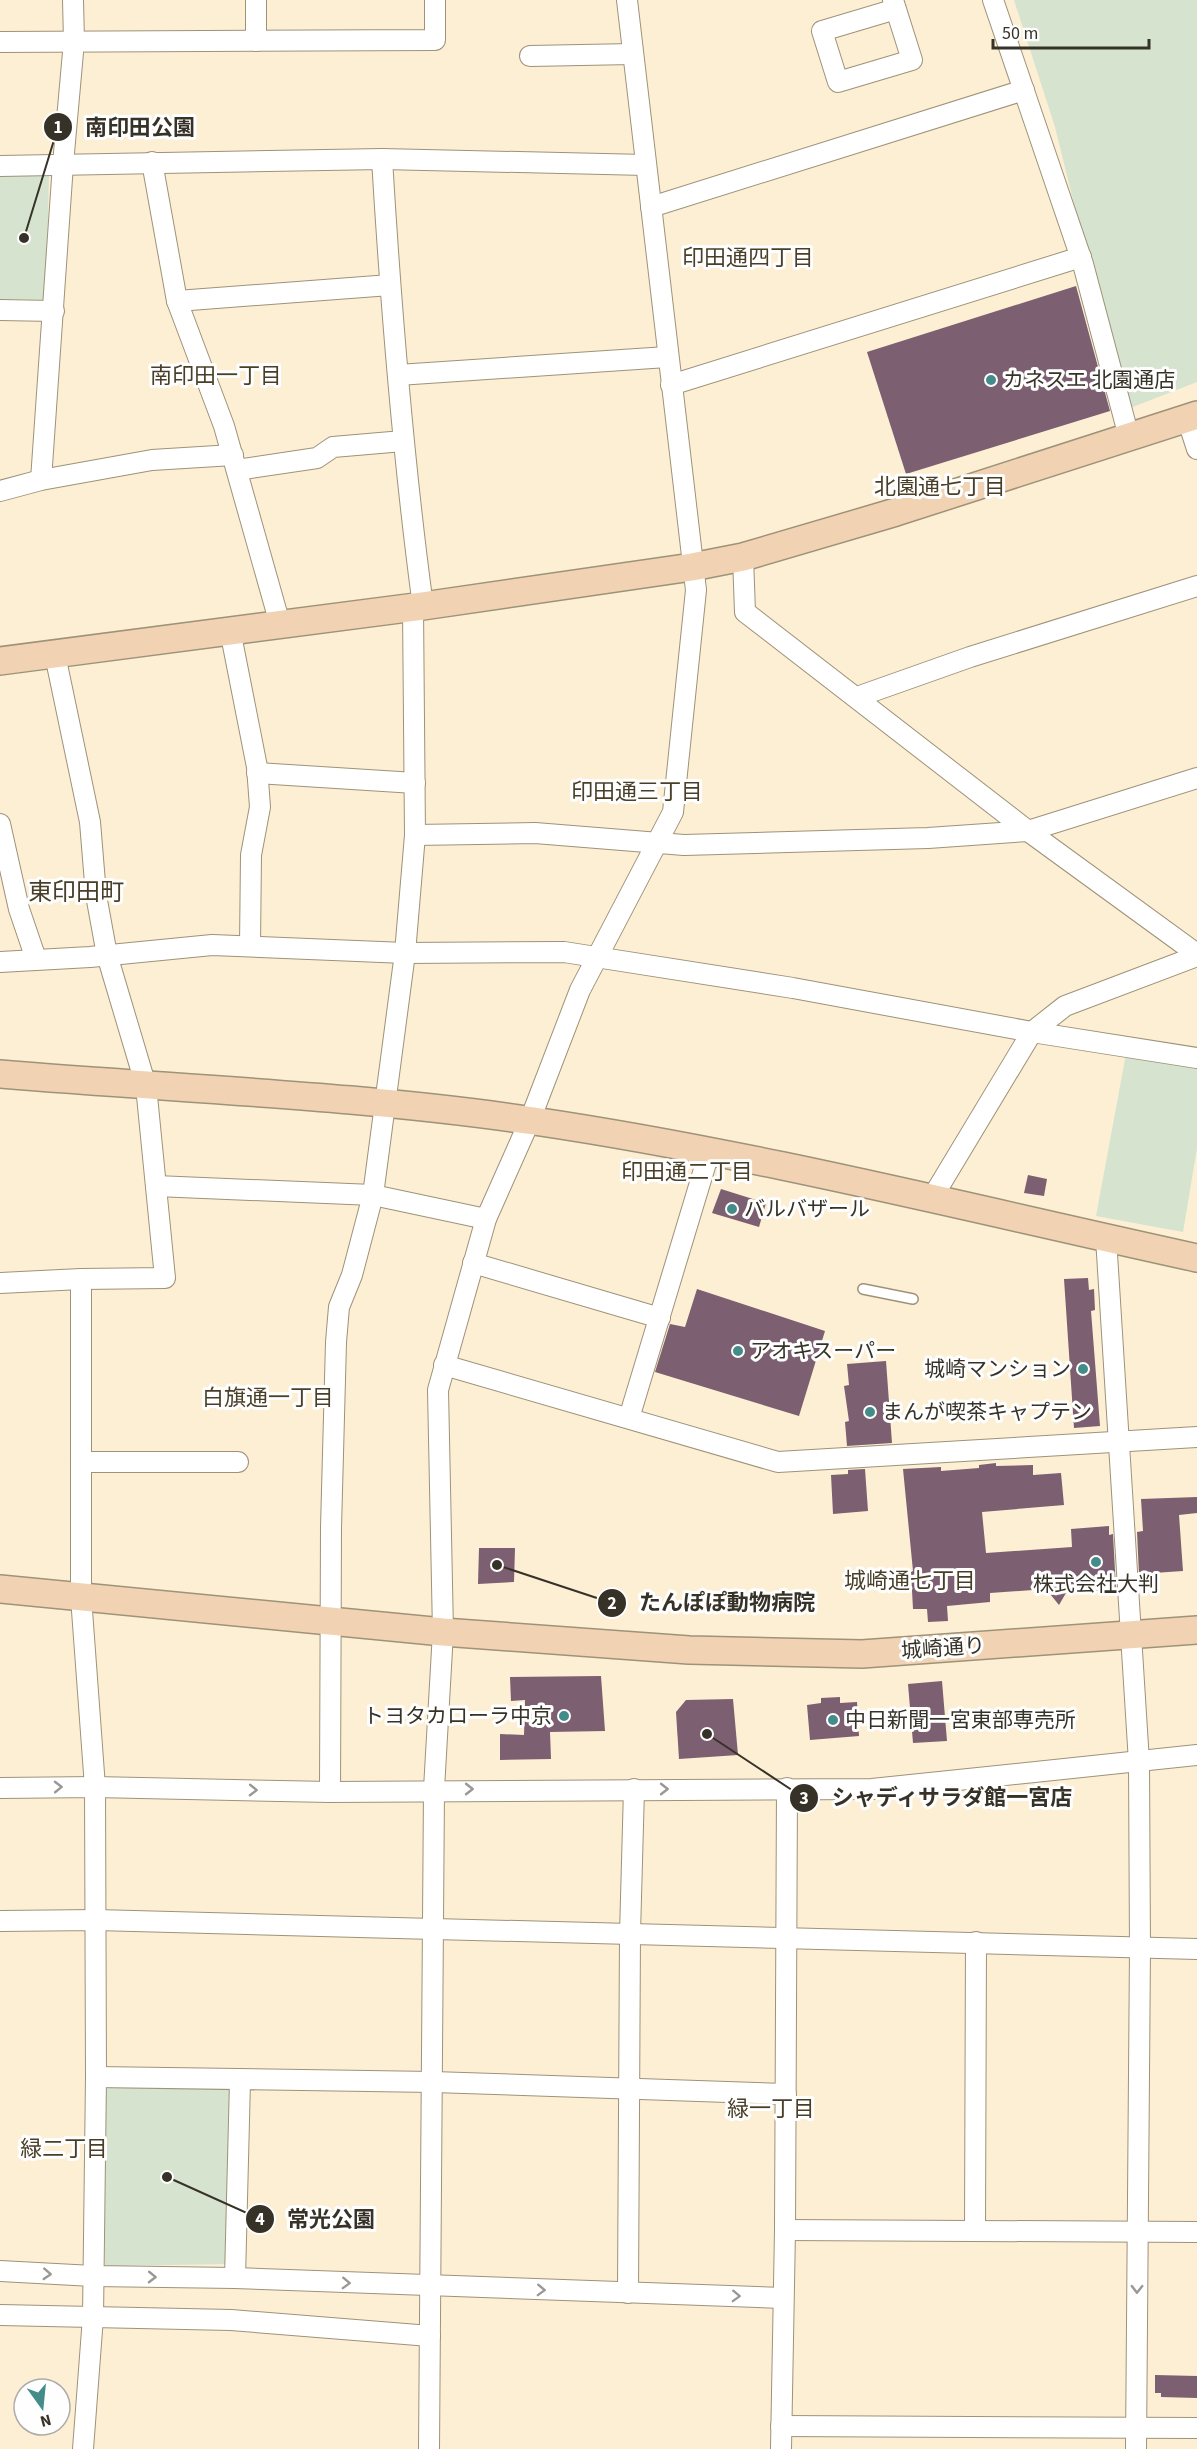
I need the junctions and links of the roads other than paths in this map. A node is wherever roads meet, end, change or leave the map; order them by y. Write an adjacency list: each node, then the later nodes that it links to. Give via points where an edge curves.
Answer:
1 (74, 0): 7 (street)
2 (256, 0): 8 (street)
3 (435, 0): 8 (street, via 435,40)
4 (627, 0): 10 (street)
5 (993, 0): 12 (street)
6 (894, 5): 6 (street, via 912,60 838,82 822,31)
7 (74, 41): 8 (street); 9 (street); 15 (street)
8 (256, 41)
9 (0, 42)
10 (633, 54): 11 (street); 16 (street)
11 (530, 56)
12 (1024, 90): 18 (street); 19 (street)
13 (382, 159): 14 (street); 16 (street); 20 (street)
14 (152, 162): 15 (street); 21 (street)
15 (63, 164): 17 (street); 23 (street)
16 (646, 165): 18 (street)
17 (0, 166)
18 (651, 207): 24 (street)
19 (1081, 257): 26 (street); 28 (street)
20 (390, 285): 21 (street); 25 (street)
21 (177, 301): 31 (street)
22 (0, 310): 23 (street)
23 (54, 311): 32 (street)
24 (667, 357): 25 (street); 26 (street)
25 (398, 375): 29 (street)
26 (671, 385): 35 (street)
27 (1192, 417): 28 (street); 30 (street)
28 (1129, 437): 34 (street)
29 (403, 441): 31 (street, via 333,447 317,458); 37 (street)
30 (1197, 449)
31 (235, 462): 32 (street, via 152,460); 38 (street)
32 (41, 480): 33 (street)
33 (0, 491)
34 (743, 557): 35 (street); 42 (street, via 746,612)
35 (692, 567): 37 (street); 49 (street, via 696,590 673,812)
36 (1197, 586): 42 (street)
37 (418, 607): 38 (street); 45 (street)
38 (280, 624): 39 (street)
39 (230, 630): 40 (street); 43 (street)
40 (55, 654): 41 (street); 52 (street, via 90,822 96,895)
41 (0, 661)
42 (857, 696): 47 (street)
43 (257, 773): 45 (street); 50 (street, via 260,807 251,855)
44 (1197, 777): 47 (street)
45 (415, 783): 48 (street)
46 (0, 824): 55 (street)
47 (1028, 831): 49 (street, via 928,838 684,845); 53 (street)
48 (415, 835): 49 (street, via 535,833); 51 (street)
49 (658, 842): 54 (street)
50 (250, 945): 51 (street); 52 (street)
51 (405, 953): 54 (street, via 564,952); 61 (street)
52 (107, 955): 55 (street); 60 (street)
53 (1197, 955): 57 (street, via 1065,1006)
54 (599, 957): 57 (street); 62 (street, via 580,990)
55 (36, 959): 56 (street)
56 (0, 962)
57 (1032, 1032): 58 (street); 66 (street)
58 (1197, 1058)
59 (0, 1074): 60 (street)
60 (146, 1086): 61 (street); 64 (street)
61 (386, 1103): 62 (street); 65 (street)
62 (530, 1120): 63 (street); 67 (street)
63 (709, 1153): 66 (street); 75 (street)
64 (156, 1186): 65 (street); 71 (street, via 165,1278)
65 (373, 1195): 67 (street); 84 (street, via 352,1275 339,1307)
66 (932, 1198): 68 (street)
67 (486, 1219): 70 (street)
68 (1106, 1238): 69 (street); 79 (street)
69 (1197, 1258)
70 (474, 1263): 75 (street); 76 (street)
71 (81, 1279): 72 (street); 80 (street)
72 (0, 1283)
73 (863, 1289): 74 (lane)
74 (913, 1299)
75 (660, 1318): 77 (street)
76 (444, 1365): 77 (street); 86 (street, via 438,1390)
77 (629, 1418): 79 (street, via 778,1462)
78 (1197, 1437): 79 (street)
79 (1117, 1440): 87 (street)
80 (81, 1462): 81 (street); 83 (street)
81 (238, 1462)
82 (0, 1589): 83 (street, 城崎通り)
83 (81, 1597): 84 (street, 城崎通り); 90 (street)
84 (332, 1621): 86 (street, 城崎通り); 95 (street)
85 (1197, 1630): 87 (street, 城崎通り)
86 (443, 1632): 87 (street, 城崎通り, via 688,1650 862,1654); 94 (street)
87 (1129, 1634): 89 (street)
88 (1197, 1755): 89 (street)
89 (1139, 1762): 92 (street, via 872,1789); 102 (street)
90 (95, 1787): 91 (street, one-way to 90); 95 (street, one-way to 95); 96 (street)
91 (0, 1788)
92 (787, 1788): 93 (street, one-way to 92); 100 (street)
93 (634, 1789): 94 (street, one-way to 93); 99 (street)
94 (434, 1790): 95 (street); 98 (street)
95 (330, 1791)
96 (96, 1920): 97 (street); 98 (street); 104 (street)
97 (0, 1921)
98 (432, 1929): 99 (street); 106 (street)
99 (630, 1934): 100 (street); 107 (street)
100 (788, 1938): 101 (street); 108 (street)
101 (976, 1942): 102 (street); 110 (street)
102 (1140, 1949): 103 (street); 111 (street)
103 (1197, 1949)
104 (96, 2077): 105 (street); 114 (street)
105 (240, 2081): 106 (street); 115 (street)
106 (433, 2082): 107 (street); 116 (street)
107 (630, 2089): 108 (street); 117 (street)
108 (786, 2094): 109 (street)
109 (785, 2230): 110 (street); 118 (street)
110 (975, 2230): 111 (street)
111 (1137, 2231): 112 (street); 124 (street, one-way to 124)
112 (1197, 2232)
113 (0, 2271): 114 (street, one-way to 114)
114 (93, 2276): 115 (street, one-way to 115); 120 (street)
115 (235, 2278): 116 (street, one-way to 116)
116 (430, 2286): 117 (street, one-way to 117); 121 (street)
117 (628, 2293): 118 (street, one-way to 118)
118 (783, 2298): 122 (street)
119 (0, 2315): 120 (street)
120 (93, 2317): 121 (street, via 231,2320); 125 (street)
121 (430, 2336): 126 (street)
122 (781, 2426): 124 (street); 127 (street)
123 (1197, 2428): 124 (street)
124 (1135, 2429): 128 (street)
125 (83, 2449)
126 (429, 2449)
127 (781, 2449)
128 (1136, 2449)

